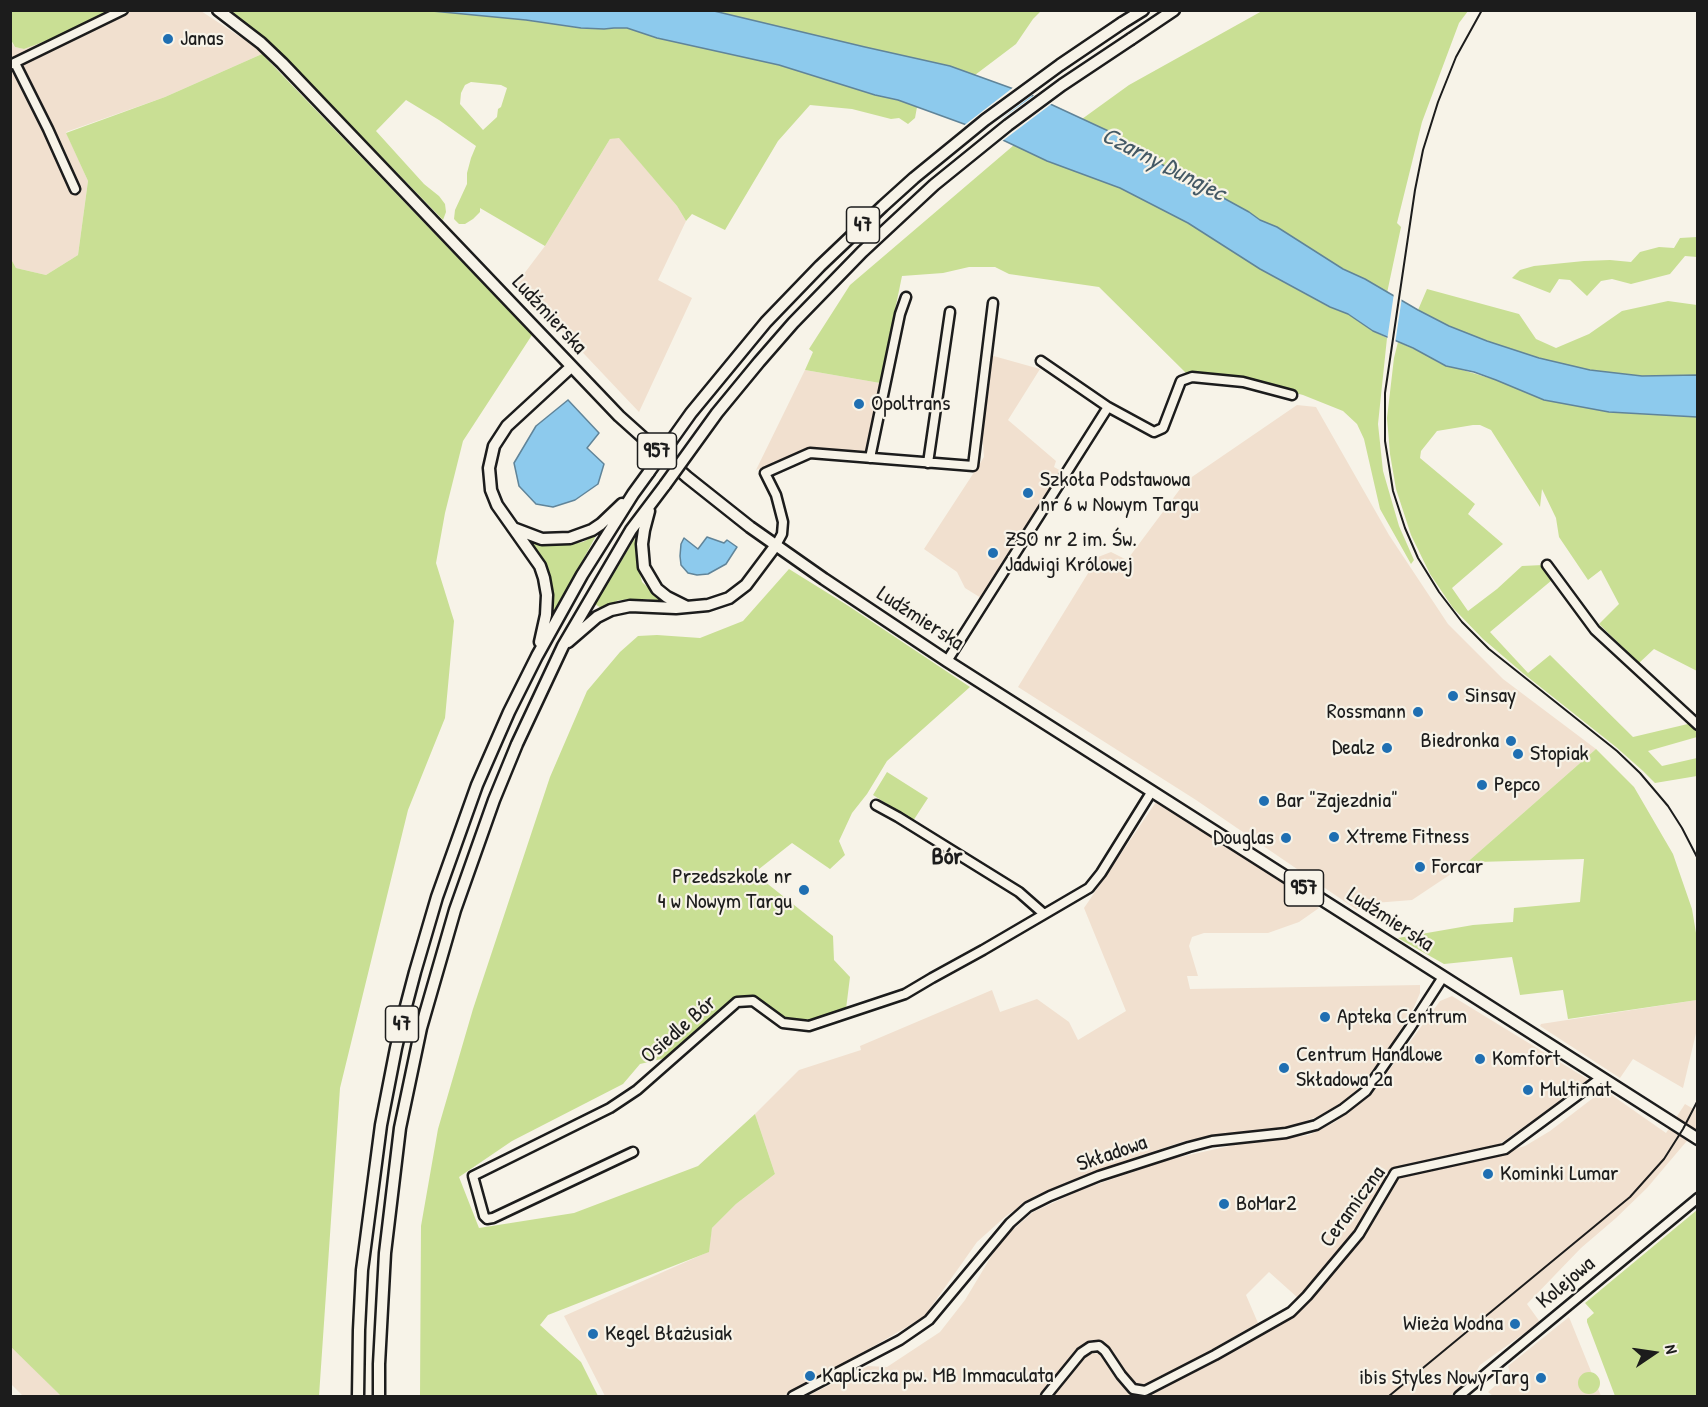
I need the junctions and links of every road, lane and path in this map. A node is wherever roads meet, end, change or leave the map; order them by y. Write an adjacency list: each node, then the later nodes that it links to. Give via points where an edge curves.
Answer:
1 (123, 10): 5 (street)
2 (218, 10): 11 (main road, Ludźmierska / 957, via 282,63)
3 (1143, 10): 16 (main road, 47, bridge, via 985,120 883,206 759,329 697,405)
4 (1174, 10): 17 (main road, 47, bridge, via 1008,125 934,185 862,252 759,362)
5 (13, 64): 6 (street)
6 (75, 189)
7 (906, 297): 14 (street)
8 (993, 303): 15 (street, via 973,466)
9 (950, 312): 15 (street)
10 (1041, 361): 13 (street)
11 (571, 367): 18 (main road, via 507,426 494,446 489,468 491,490); 19 (main road, Ludźmierska / 957, via 673,465)
12 (1292, 395): 13 (street, via 1243,382 1192,377 1181,381 1163,428 1154,432)
13 (1108, 407): 24 (street)
14 (870, 458): 15 (street); 19 (street, via 810,453 765,472 783,522)
15 (928, 463)
16 (633, 494): 18 (main road, via 601,524 570,538 542,539); 23 (main road, 47)
17 (652, 502): 21 (main road, via 642,544 644,567 657,589); 22 (main road, 47, via 621,546)
18 (513, 528): 23 (main road, via 544,578 546,615)
19 (776, 545): 21 (main road, via 736,593 718,602); 24 (main road, Ludźmierska / 957)
20 (1547, 564): 25 (street, via 1595,630)
21 (685, 606): 22 (main road, via 611,610)
22 (563, 646): 35 (main road, 47, via 494,800 455,910 421,1028 400,1128 384,1253)
23 (537, 656): 34 (main road, 47, via 477,785 426,934 398,1038 381,1125 364,1258)
24 (947, 661): 26 (main road, Ludźmierska / 957)
25 (1698, 725)
26 (1152, 791): 28 (street, Osiedle Bór, via 1089,888); 29 (main road, Ludźmierska / 957)
27 (876, 805): 28 (street, via 1019,892)
28 (1044, 914): 32 (street, Osiedle Bór, via 906,994 809,1026 783,1023 753,1001 737,1002 638,1090 601,1113 473,1176 484,1216 493,1218)
29 (1443, 977): 30 (main road, Ludźmierska / 957); 36 (street, Składowa, via 1366,1090 1343,1109 1316,1125 1212,1141 1180,1150 1099,1176 1028,1207 929,1320 900,1340)
30 (1601, 1078): 31 (main road, Ludźmierska / 957); 37 (street, Ceramiczna, via 1505,1149 1395,1173 1359,1234 1291,1312 1145,1391 1133,1389 1099,1346 1090,1347)
31 (1698, 1139)
32 (633, 1152)
33 (1698, 1198): 38 (street, Kolejowa)
34 (358, 1396)
35 (379, 1396)
36 (793, 1396)
37 (1046, 1396)
38 (1459, 1396)

